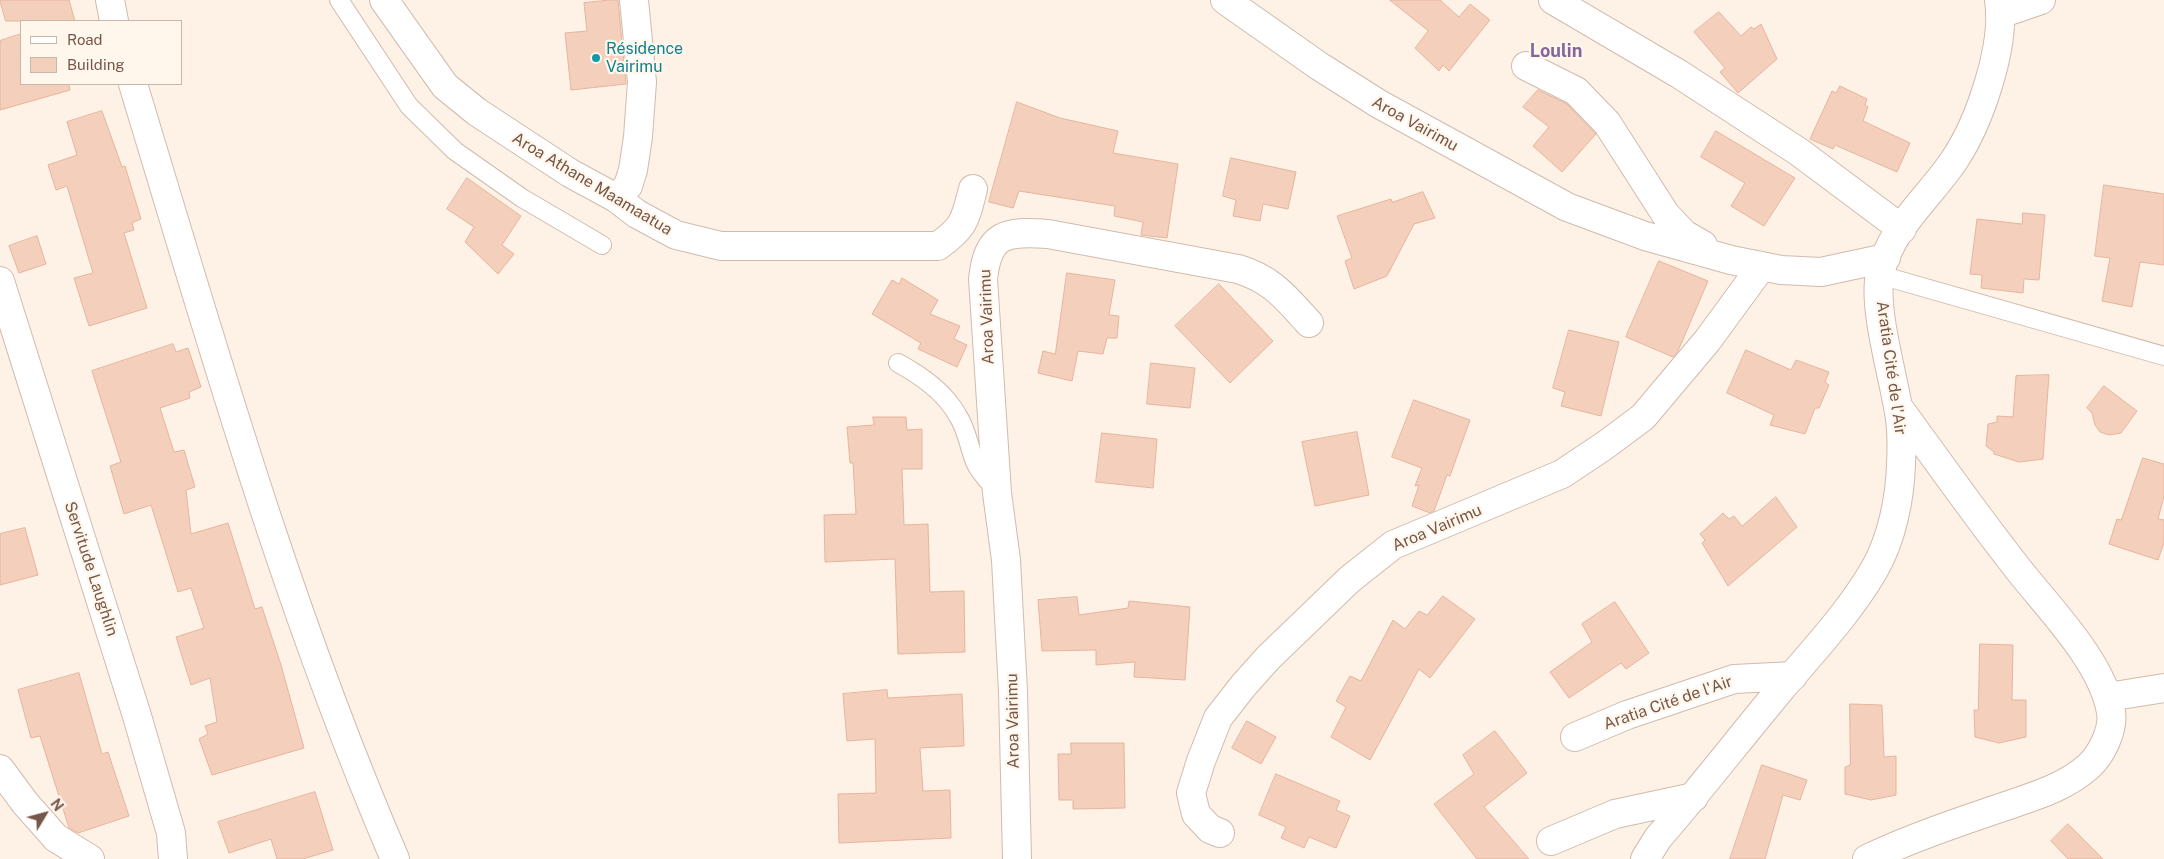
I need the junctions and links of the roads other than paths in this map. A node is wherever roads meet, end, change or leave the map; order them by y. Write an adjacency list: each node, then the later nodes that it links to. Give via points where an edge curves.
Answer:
1 (110, 0): 9 (street)
2 (339, 0): 15 (lane, via 409,106 455,151 522,198)
3 (384, 0): 13 (street, Aroa Athane Maamaatua, via 445,86 477,112 570,173)
4 (634, 0): 13 (street, via 642,82 638,137 628,186)
5 (1225, 0): 16 (street, Aroa Vairimu, via 1379,104 1567,207 1645,236)
6 (1553, 0): 14 (street, via 1680,74 1799,152)
7 (2040, 0): 8 (street)
8 (1999, 7): 14 (street, Aratia Cité de l'Air, via 1996,54 1975,121 1956,158)
9 (114, 20)
10 (1526, 66): 16 (street, via 1576,91 1607,123 1666,215 1684,234)
11 (133, 85): 35 (street, via 228,397 295,596 360,777)
12 (973, 189): 13 (street, Aroa Athane Maamaatua, via 967,214 957,232 938,246 721,246 676,235 636,214)
13 (616, 198)
14 (1902, 229): 18 (street, Aratia Cité de l'Air)
15 (602, 245)
16 (1731, 260): 17 (street, Aroa Vairimu)
17 (1762, 266): 18 (street, Aroa Vairimu, via 1821,272); 31 (street, Aroa Vairimu, via 1707,341 1643,418 1562,474 1393,544 1350,579 1268,658 1218,718 1192,793 1196,814 1210,829)
18 (1883, 267): 21 (lane); 23 (street, Aratia Cité de l'Air, via 1880,303)
19 (0, 281): 34 (street, Servitude Laughlin, via 139,725 171,833)
20 (1309, 323): 24 (street, Aroa Vairimu, via 1271,284 1254,274 1048,234 1019,232 1000,239 985,259 983,279)
21 (2164, 356)
22 (898, 363): 24 (lane, via 930,383 958,414 976,464)
23 (1898, 408): 25 (street, Aratia Cité de l'Air, via 1901,441 1898,492 1890,532 1881,556 1855,599); 27 (street, via 2088,658)
24 (998, 493): 36 (street, Aroa Vairimu, via 1006,560 1013,692)
25 (1793, 676): 28 (street, Aratia Cité de l'Air, via 1734,679 1627,715); 30 (street, Aratia Cité de l'Air)
26 (2164, 688): 27 (street)
27 (2108, 696): 38 (street, via 2111,725 2101,750 2090,765 2072,779 2037,795 1920,835)
28 (1575, 737)
29 (3, 780): 33 (street, via 56,838)
30 (1694, 797): 32 (street, via 1615,814); 37 (street, Aratia Cité de l'Air, via 1658,838)
31 (1220, 834)
32 (1551, 841)
33 (90, 859)
34 (174, 859)
35 (395, 859)
36 (1017, 859)
37 (1645, 859)
38 (1867, 859)

